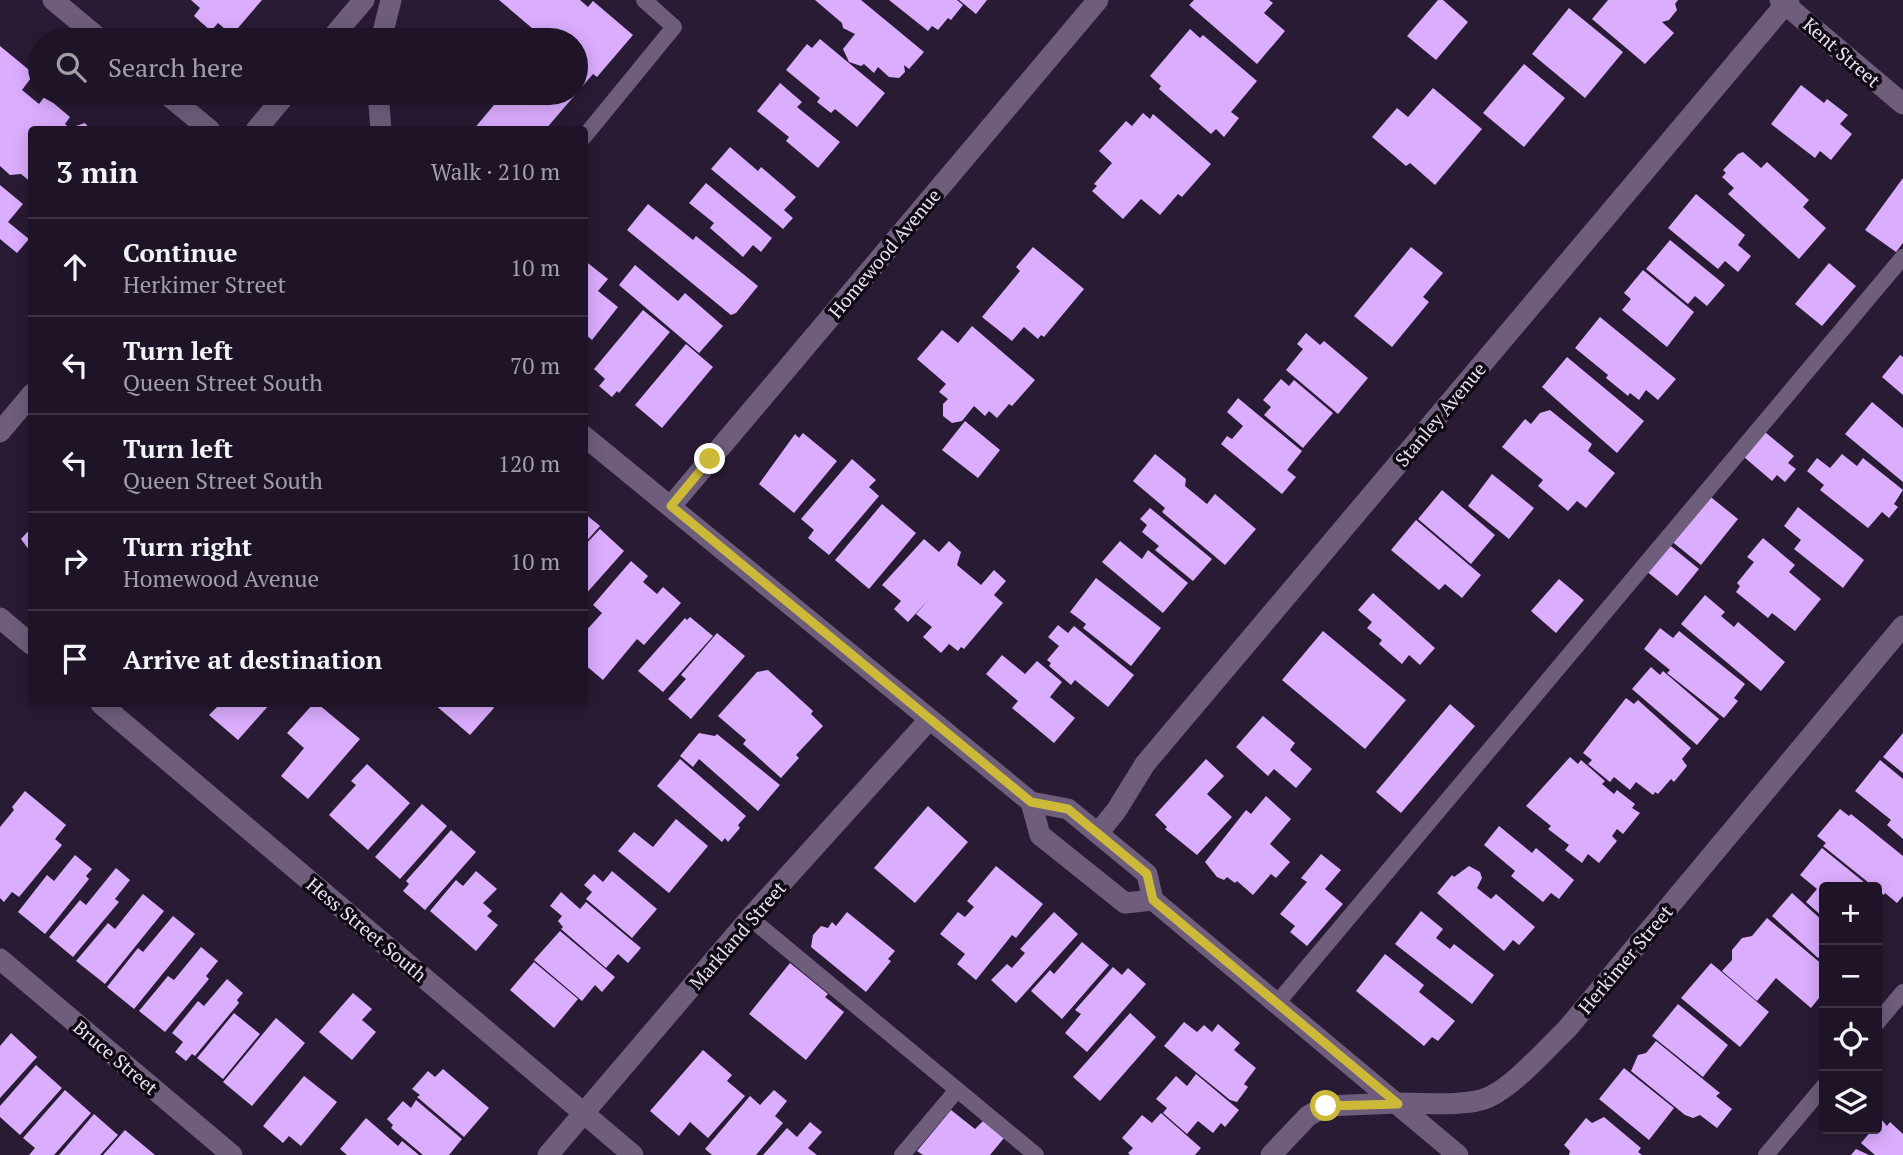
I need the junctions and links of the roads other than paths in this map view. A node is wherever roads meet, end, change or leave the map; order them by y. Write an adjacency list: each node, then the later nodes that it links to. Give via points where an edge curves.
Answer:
1 (52, 0): 7 (street)
2 (364, 0): 8 (street)
3 (391, 0): 9 (street)
4 (643, 0): 17 (lane, via 674,27)
5 (1098, 0): 22 (street, Homewood Avenue)
6 (1785, 1): 10 (street, Kent Street); 29 (street, Stanley Avenue, via 1145,764)
7 (87, 28)
8 (340, 28)
9 (384, 28)
10 (1903, 104)
11 (180, 105): 14 (street)
12 (277, 105): 15 (street)
13 (379, 105): 16 (street)
14 (205, 126)
15 (259, 126)
16 (382, 126)
17 (588, 132)
18 (1903, 257): 34 (lane)
19 (28, 399): 20 (street)
20 (0, 432)
21 (588, 439): 22 (street)
22 (671, 506): 27 (street)
23 (0, 618): 25 (street)
24 (1903, 626): 38 (street, Herkimer Street, via 1567,1029 1488,1098)
25 (28, 642)
26 (105, 707): 39 (street, Hess Street South)
27 (929, 720): 28 (street); 31 (street, Markland Street)
28 (1031, 802): 29 (street, via 1068,809); 30 (street, via 1040,835 1125,903)
29 (1098, 833): 30 (street, via 1147,874)
30 (1153, 900): 34 (street)
31 (750, 918): 36 (lane); 39 (street, Markland Street)
32 (0, 959): 40 (street, Bruce Street)
33 (1903, 992): 35 (lane)
34 (1278, 1002): 38 (street)
35 (1882, 1017)
36 (957, 1090): 43 (lane); 44 (lane)
37 (1819, 1092): 47 (lane)
38 (1398, 1104): 45 (street, Herkimer Street, via 1326,1106 1308,1116); 46 (street)
39 (584, 1114): 41 (street, Markland Street); 42 (street, Hess Street South)
40 (232, 1155)
41 (548, 1155)
42 (632, 1155)
43 (902, 1155)
44 (1036, 1155)
45 (1271, 1155)
46 (1458, 1155)
47 (1766, 1155)

